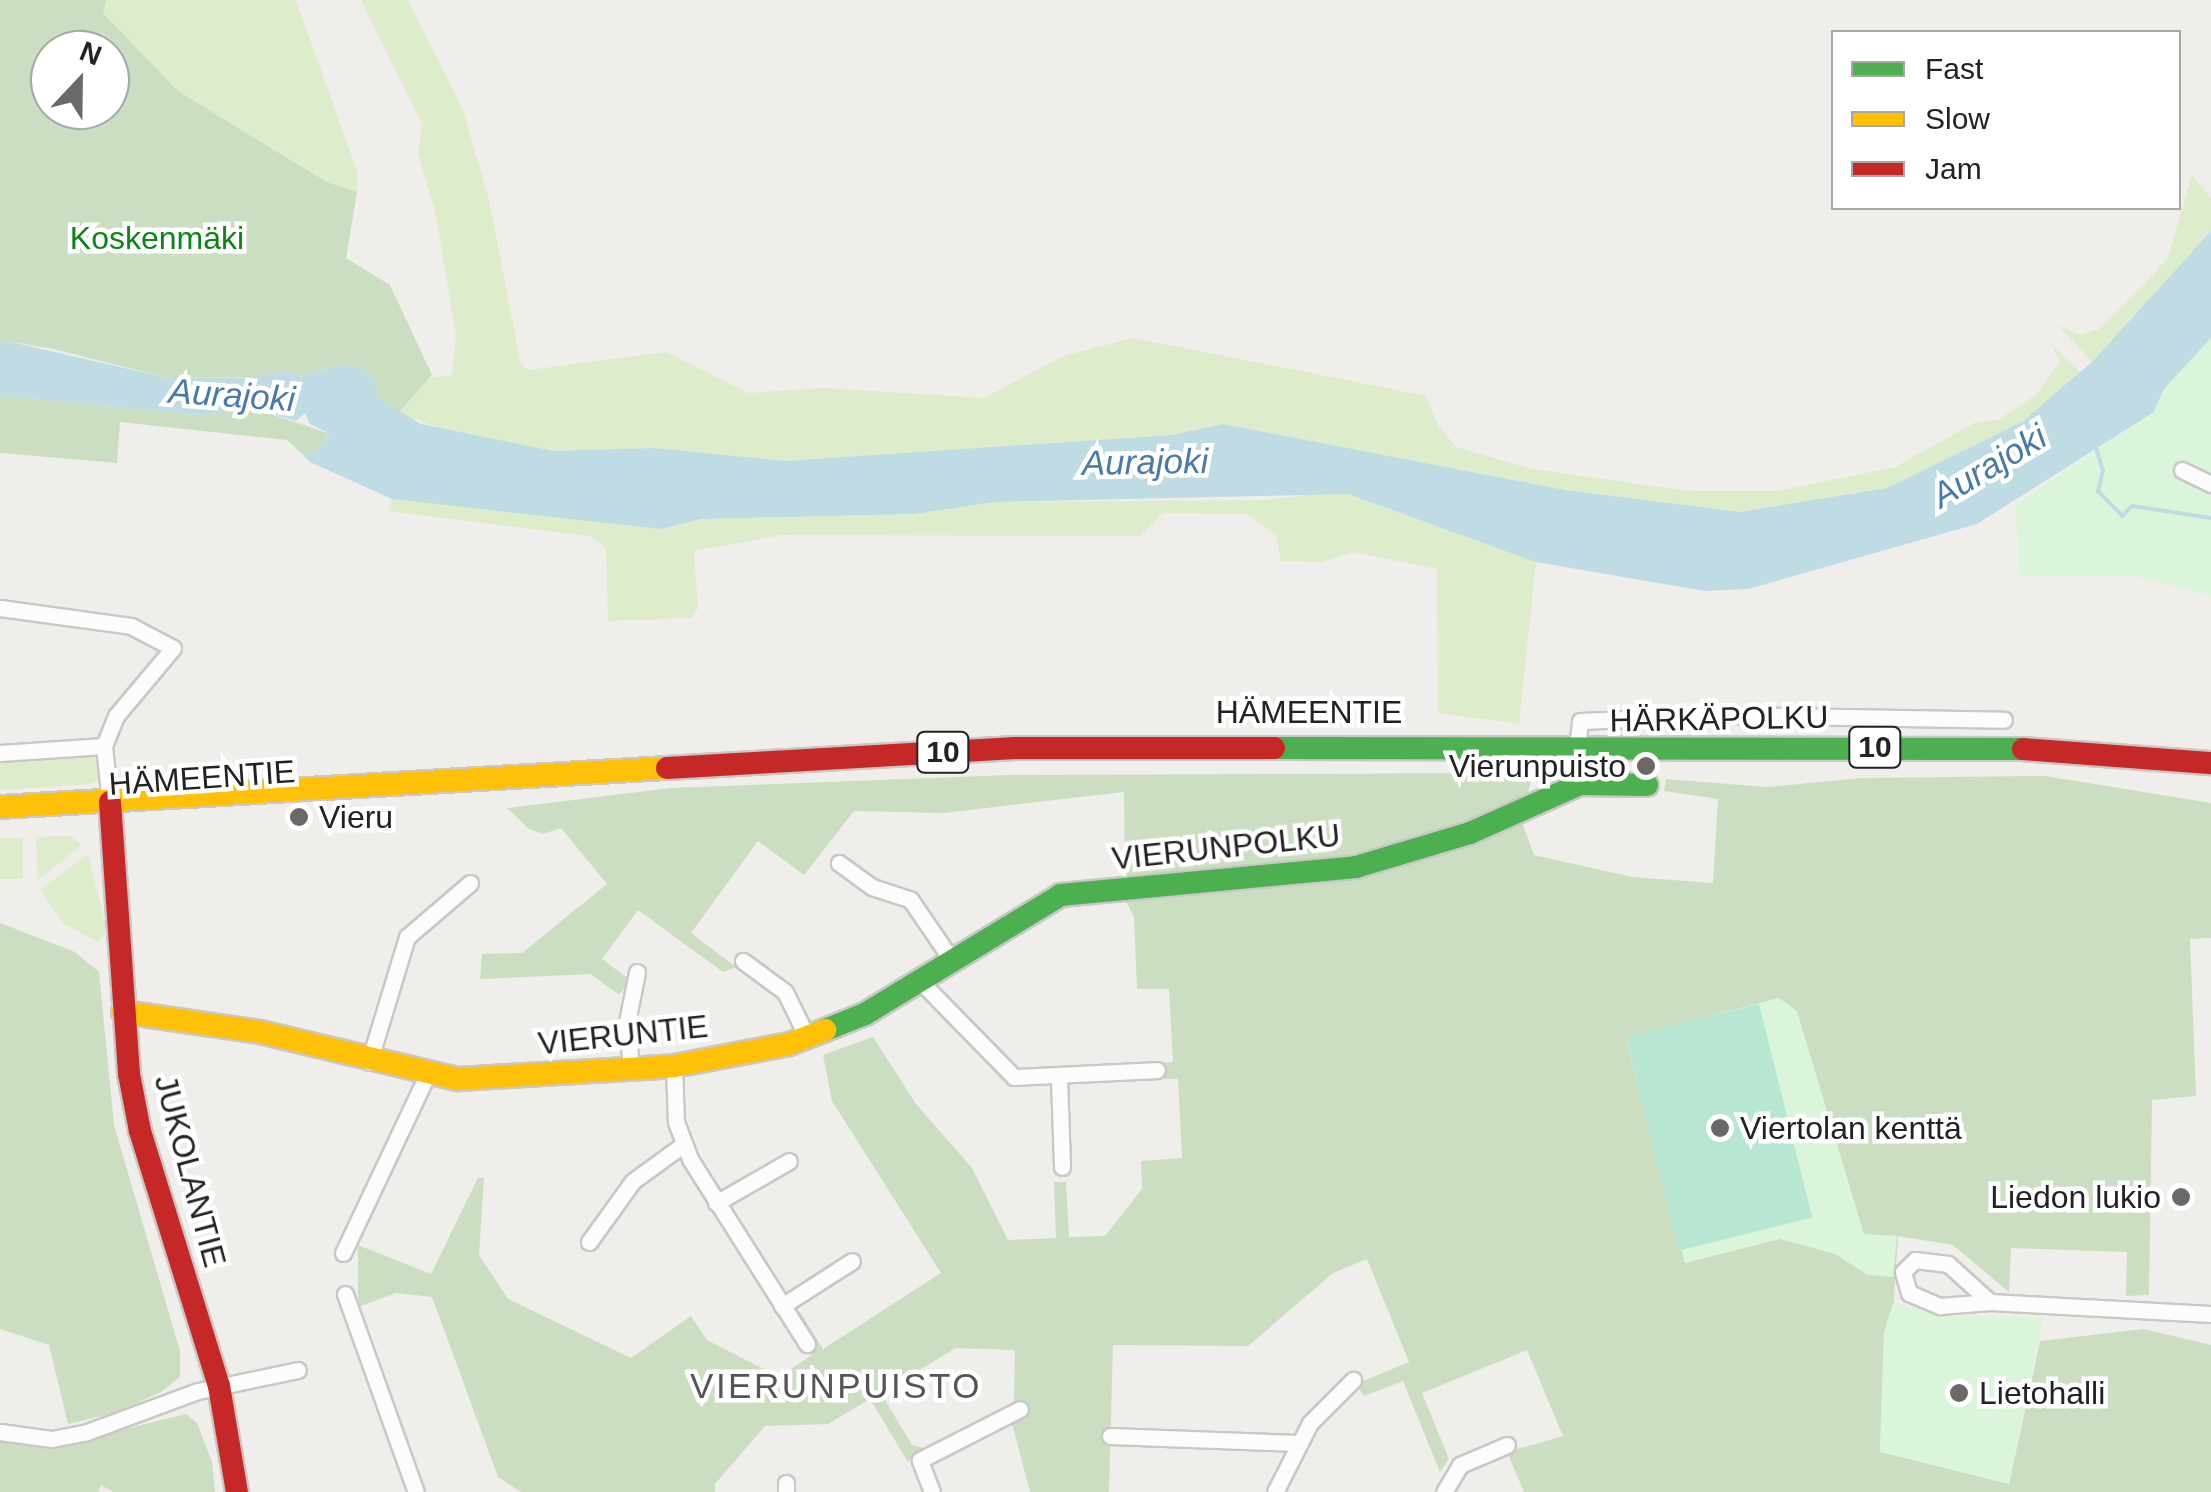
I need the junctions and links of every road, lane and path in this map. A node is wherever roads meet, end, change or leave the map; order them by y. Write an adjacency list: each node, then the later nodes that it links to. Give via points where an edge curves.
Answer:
1 (2182, 470): 2 (street)
2 (2211, 484)
3 (0, 608): 5 (street, via 131,626 173,648 126,701)
4 (2004, 720): 6 (street, HÄRKÄPOLKU, via 1728,715 1580,721)
5 (104, 746): 7 (street); 11 (street)
6 (1577, 747): 8 (main road, HÄMEENTIE / 10, via 2001,747); 11 (main road, HÄMEENTIE / 10, via 1015,748)
7 (0, 754)
8 (2211, 763)
9 (1646, 785): 15 (main road, VIERUNPOLKU, via 1580,784 1470,833 1356,868)
10 (0, 807): 11 (main road, HÄMEENTIE / 10)
11 (110, 810): 12 (main road, HÄMEENTIE / 10); 20 (main road, JUKOLANTIE)
12 (0, 823)
13 (839, 863): 17 (street, via 872,887 910,899)
14 (470, 883): 22 (street, via 407,937)
15 (1096, 892): 17 (main road, VIERUNTIE, via 1060,895)
16 (743, 962): 21 (street, via 784,992)
17 (953, 962): 19 (main road, VIERUNTIE)
18 (638, 972): 24 (street, via 628,1011)
19 (923, 984): 21 (main road, VIERUNTIE); 27 (street, via 1014,1076)
20 (122, 1012): 22 (main road, VIERUNTIE, via 260,1032); 42 (main road, JUKOLANTIE, via 140,1130)
21 (807, 1037): 23 (main road, VIERUNTIE)
22 (369, 1062): 26 (main road, VIERUNTIE)
23 (674, 1066): 24 (main road, VIERUNTIE); 28 (street, via 676,1122)
24 (630, 1068): 26 (main road, VIERUNTIE, via 475,1080)
25 (1156, 1070): 27 (street)
26 (427, 1075): 33 (street)
27 (1059, 1079): 30 (street)
28 (684, 1144): 31 (street); 32 (street, via 633,1181)
29 (789, 1162): 31 (street)
30 (1062, 1167)
31 (716, 1203): 37 (street)
32 (588, 1242)
33 (343, 1253)
34 (852, 1262): 37 (street)
35 (345, 1294): 49 (street)
36 (1990, 1302): 36 (street, via 1948,1264 1915,1260 1902,1272 1909,1293 1926,1304); 38 (street)
37 (782, 1306): 39 (street)
38 (2211, 1314)
39 (807, 1344)
40 (298, 1370): 42 (street)
41 (1354, 1380): 46 (street, via 1324,1404)
42 (219, 1386): 44 (street, via 87,1432 52,1439); 48 (main road, JUKOLANTIE)
43 (1020, 1410): 50 (street, via 920,1460)
44 (0, 1432)
45 (1110, 1436): 46 (street)
46 (1298, 1443): 51 (street)
47 (1507, 1446): 52 (street, via 1460,1465)
48 (237, 1492)
49 (416, 1492)
50 (932, 1492)
51 (1275, 1492)
52 (1444, 1492)

